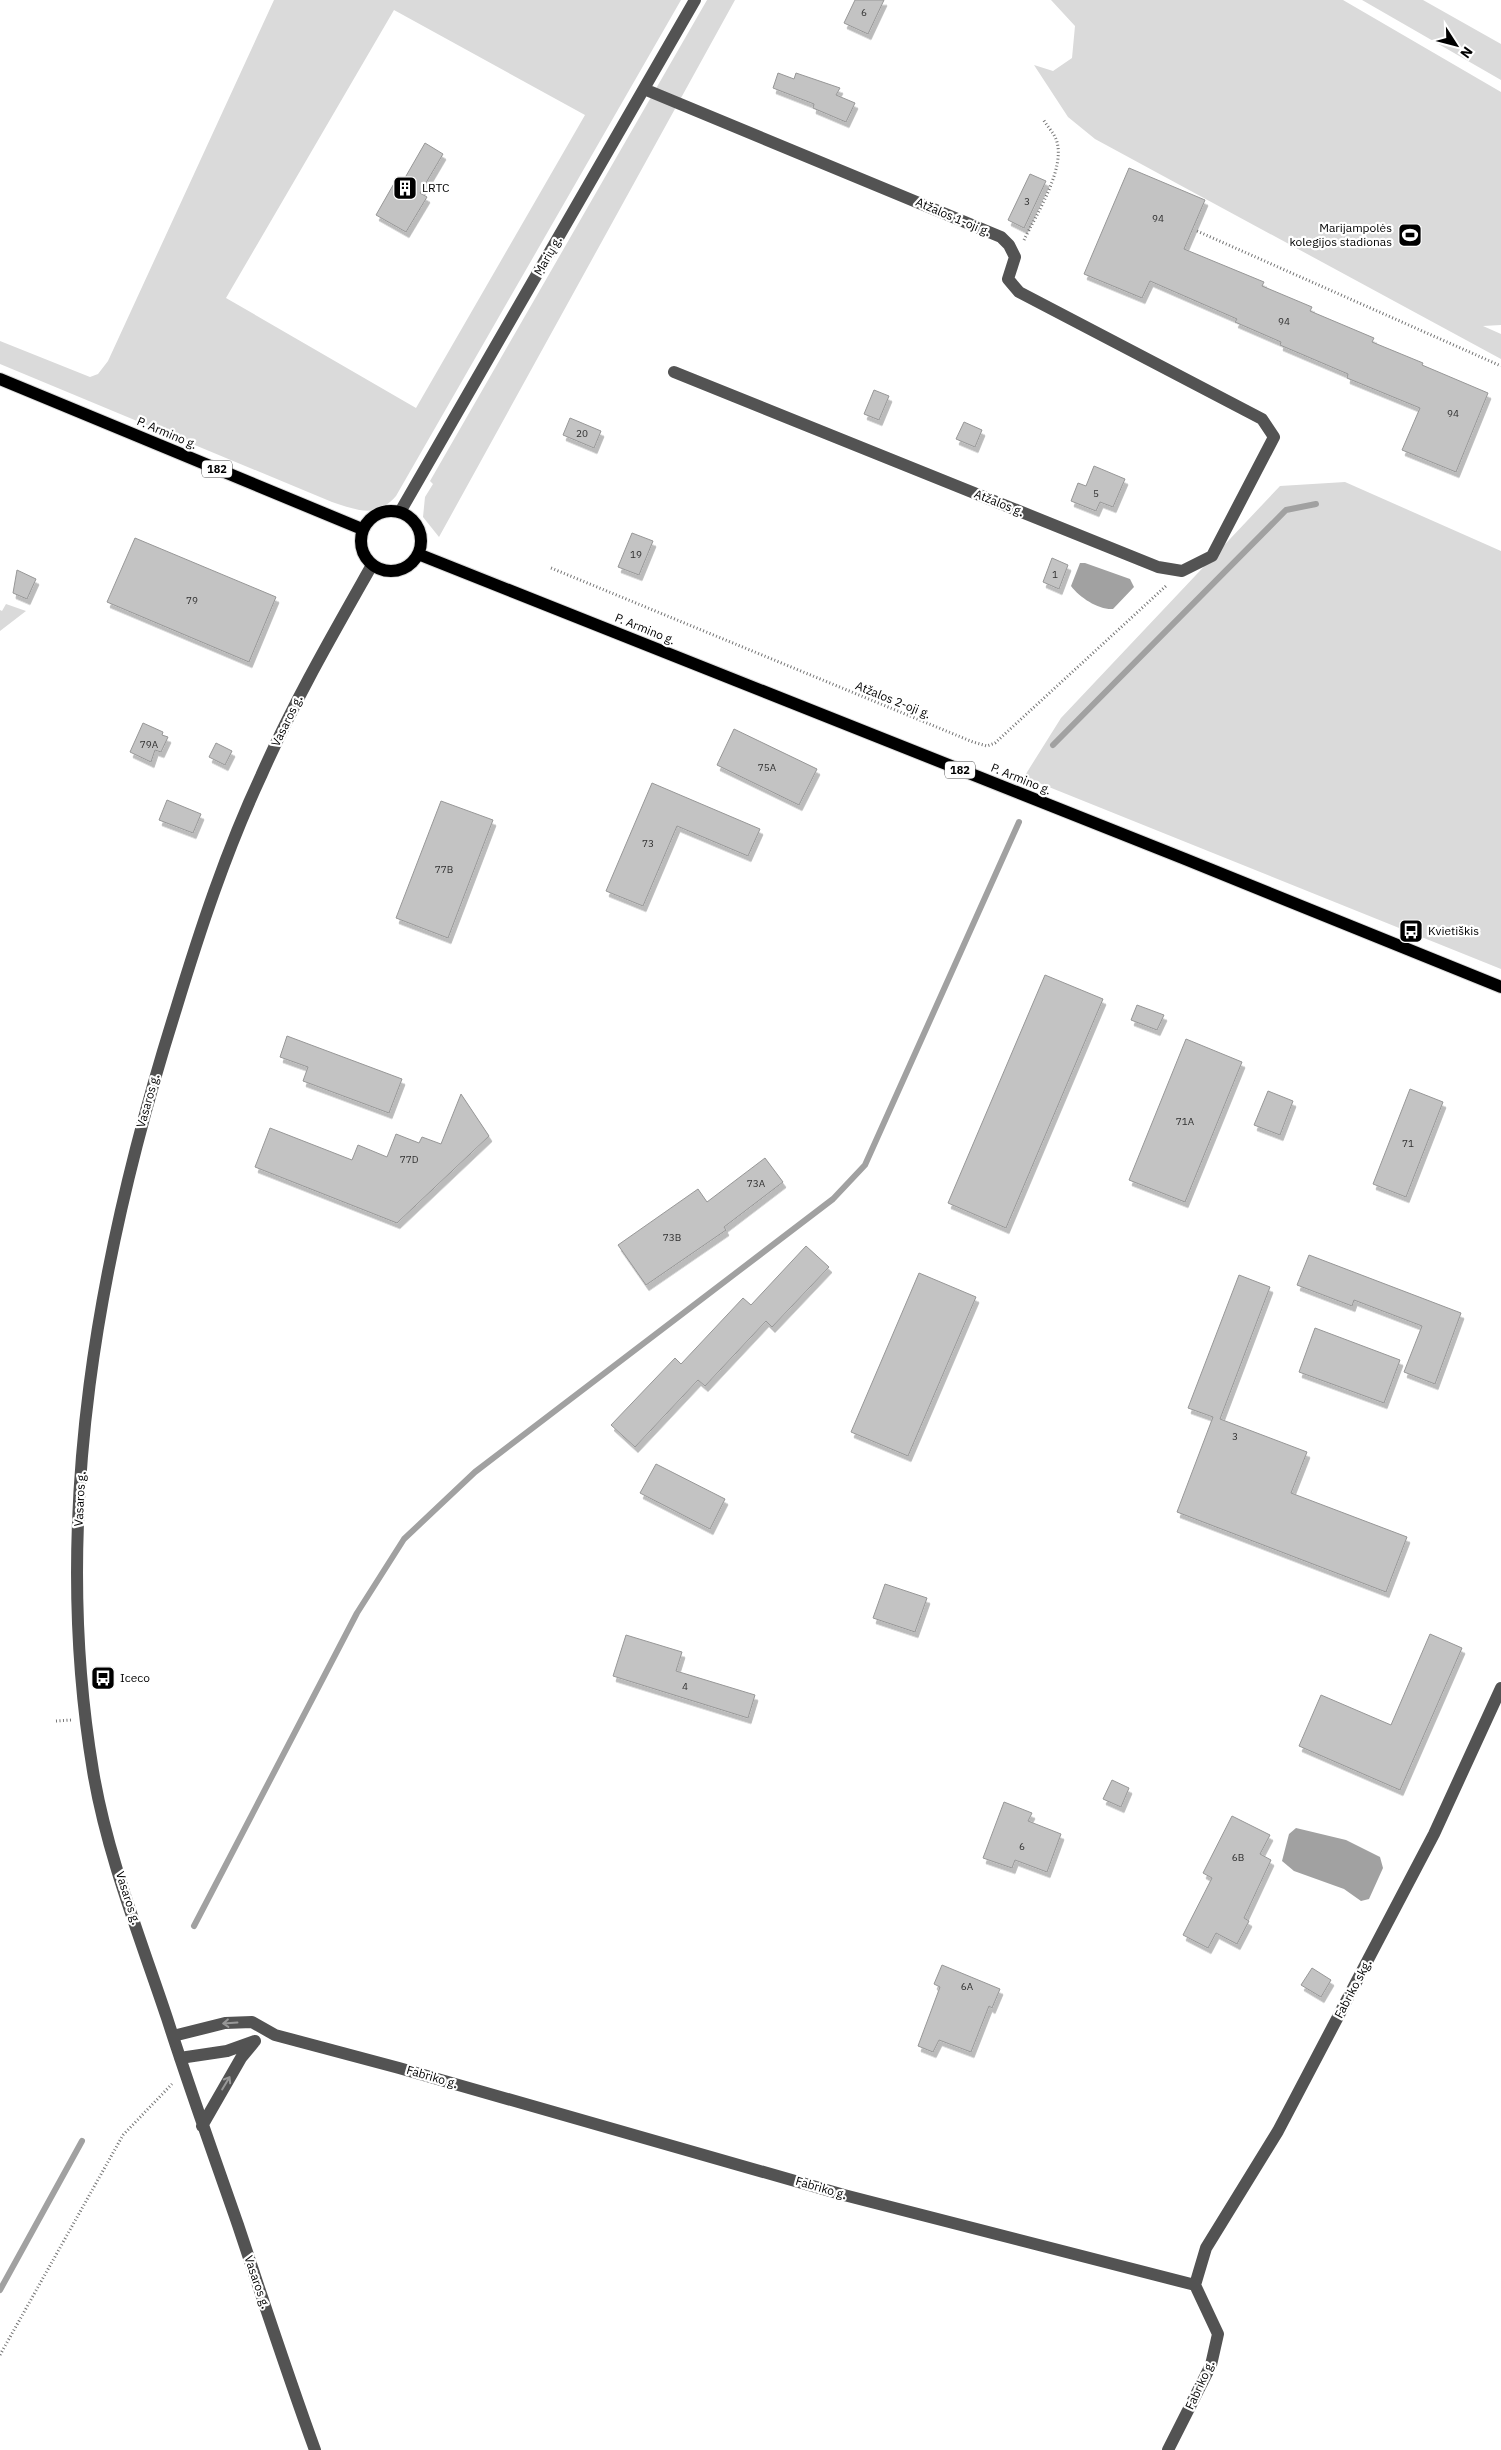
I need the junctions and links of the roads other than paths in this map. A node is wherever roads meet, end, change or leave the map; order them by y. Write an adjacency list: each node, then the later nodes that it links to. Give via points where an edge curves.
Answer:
1 (695, 0): 2 (street, Marių g.)
2 (644, 89): 5 (street, Marių g.); 9 (street, Atžalos 1-oji g., via 1001,237 1015,257 1008,279 1019,292 1262,419 1274,438 1269,449 1212,556)
3 (674, 372): 9 (street, Atžalos g., via 1158,567)
4 (0, 379): 6 (main road, P. Armino g. / 182)
5 (400, 512): 6 (main road, via 391,510 374,515); 7 (main road, via 413,520 420,534)
6 (362, 529): 8 (main road, via 361,549)
7 (418, 554): 8 (main road, via 403,569 381,570); 10 (main road, P. Armino g. / 182)
8 (372, 565): 13 (street, Vasaros g., via 307,681 259,778 201,927 138,1137 102,1298 89,1392 79,1489 76,1581 79,1671 85,1720 94,1778 109,1840)
9 (1182, 571)
10 (1501, 987)
11 (1501, 1688): 17 (street, Fabriko skg., via 1434,1834 1278,2131 1206,2248)
12 (275, 2035): 13 (street, Fabriko g., one-way to 13, via 252,2022 225,2023); 14 (street); 17 (street, Fabriko g., via 844,2195)
13 (172, 2036): 15 (street, Vasaros g.)
14 (255, 2042): 15 (street, via 227,2051); 16 (street, one-way to 14, via 241,2058)
15 (180, 2058): 16 (street, Vasaros g.)
16 (202, 2126): 18 (street, Vasaros g.)
17 (1195, 2285): 19 (street, Fabriko g., via 1218,2334 1211,2365)
18 (315, 2450)
19 (1168, 2450)

